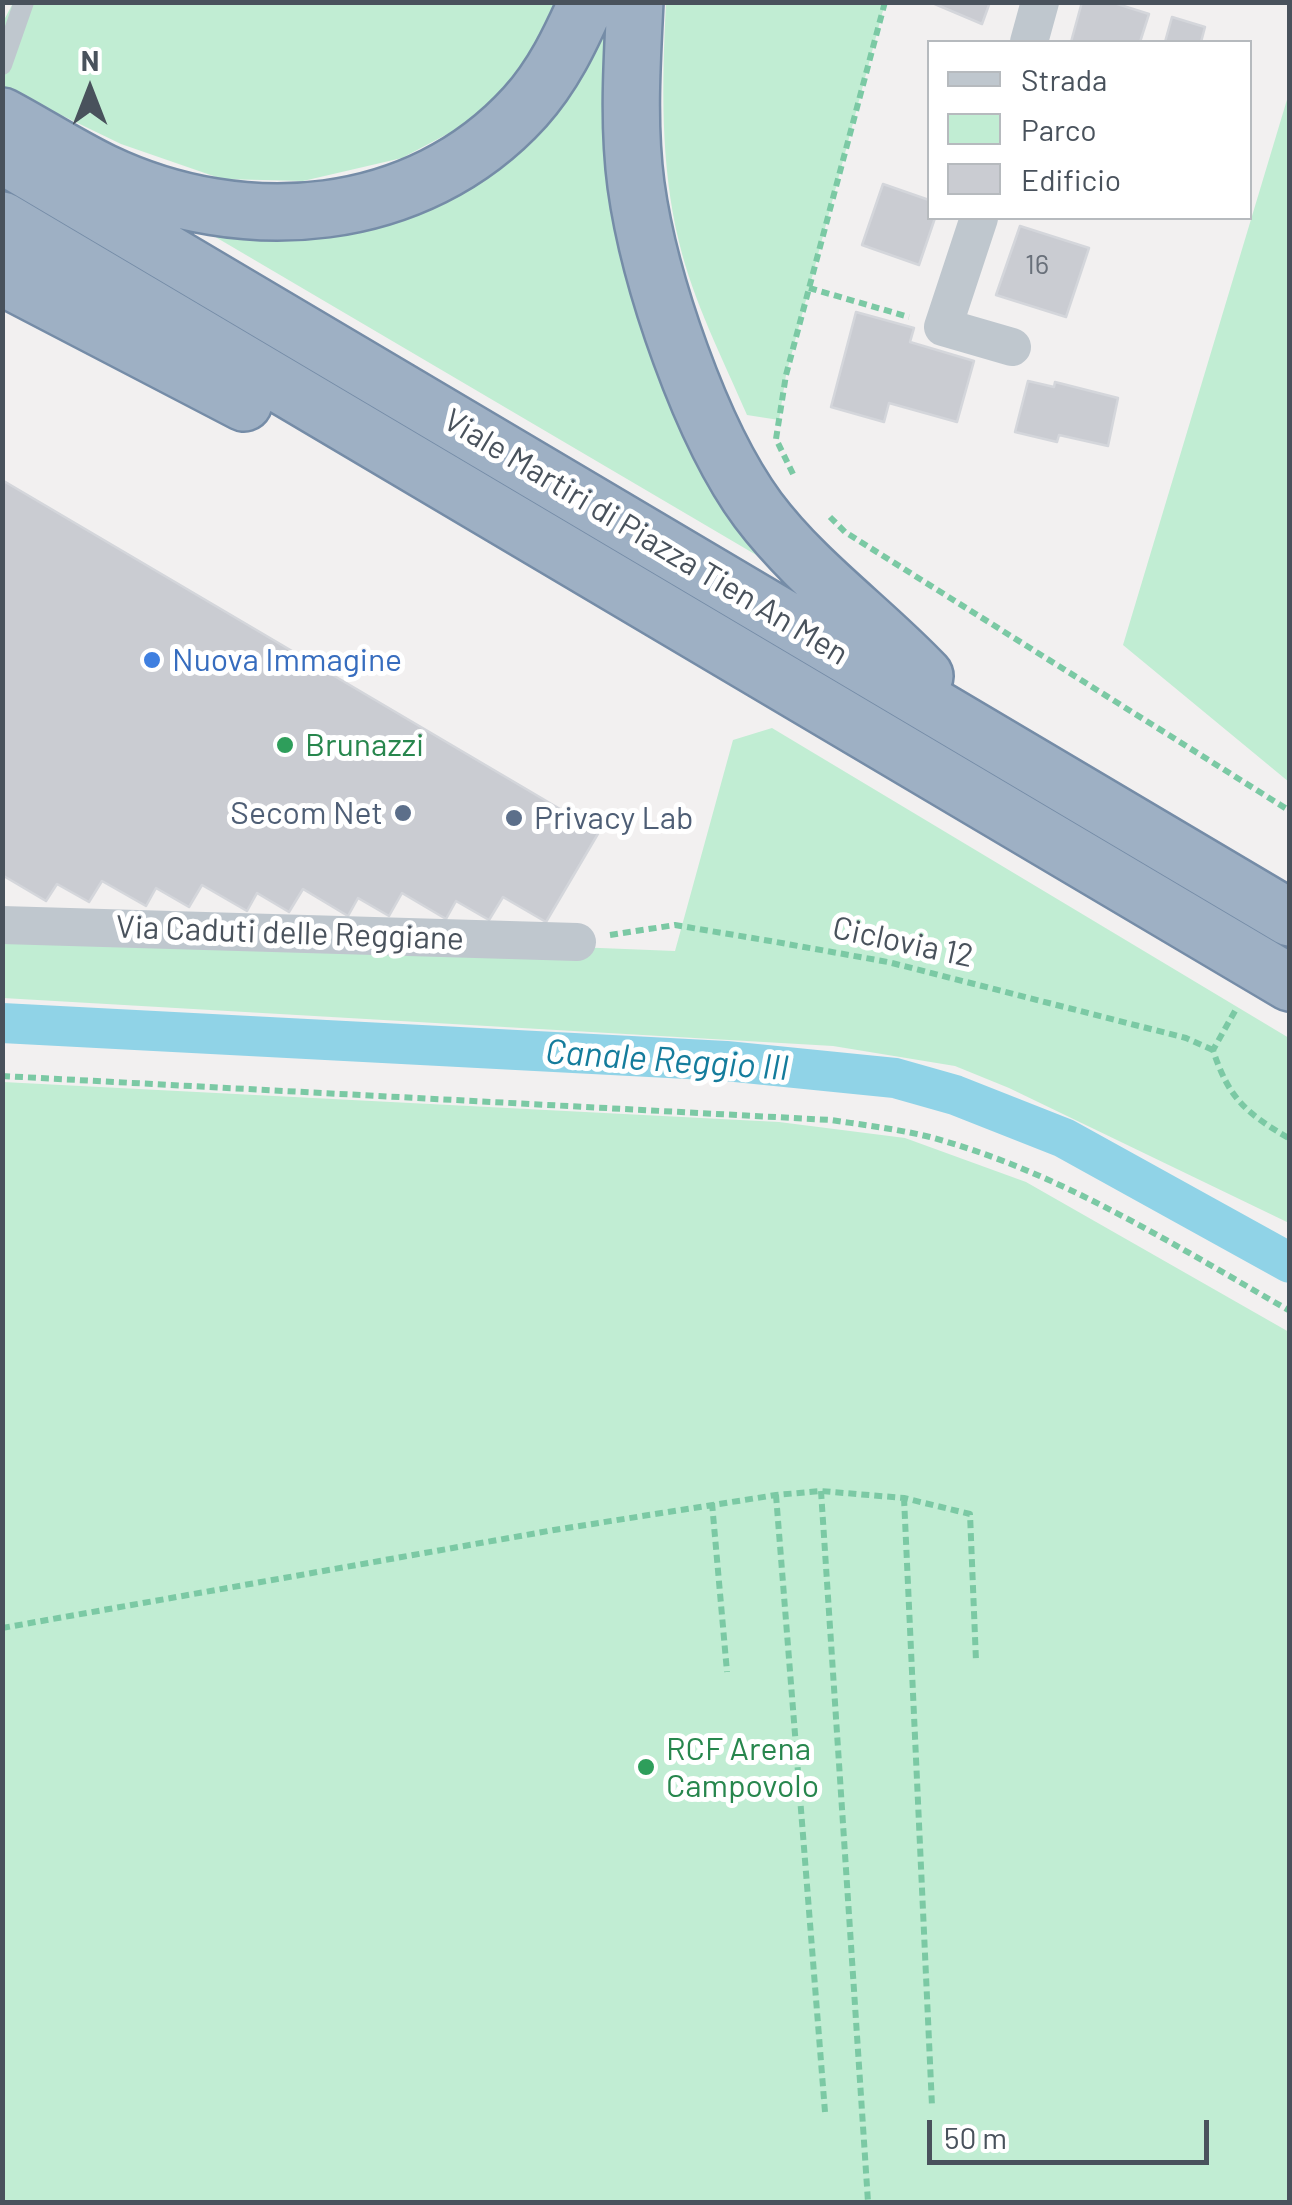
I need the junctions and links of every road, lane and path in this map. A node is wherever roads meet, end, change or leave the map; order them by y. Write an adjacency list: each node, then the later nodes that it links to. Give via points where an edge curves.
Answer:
1 (24, 2): 7 (lane)
2 (588, 2): 8 (highway, via 563,56 503,130 469,158 361,205 298,213 226,210 104,172)
3 (635, 2): 19 (highway, via 633,139 644,228 689,375 719,447 798,558)
4 (884, 2): 13 (path)
5 (1040, 2): 6 (street)
6 (1030, 40)
7 (2, 65)
8 (2, 116)
9 (2, 155): 19 (highway, Viale Martiri di Piazza Tien An Men)
10 (2, 220): 18 (highway, Viale Martiri di Piazza Tien An Men)
11 (977, 220): 14 (street)
12 (2, 278): 18 (highway, via 304,435)
13 (809, 288): 14 (path); 16 (path, via 776,438)
14 (944, 327): 15 (street)
15 (1012, 347)
16 (802, 491)
17 (816, 505): 20 (path, via 845,532)
18 (518, 525): 24 (highway, Viale Martiri di Piazza Tien An Men)
19 (978, 734): 21 (highway, Viale Martiri di Piazza Tien An Men)
20 (1290, 811)
21 (1290, 918)
22 (2, 925): 23 (street, Via Caduti delle Reggiane)
23 (577, 942): 26 (path, Ciclovia 12, via 675,925 776,942 992,987)
24 (1290, 982)
25 (1236, 1011): 26 (path)
26 (1213, 1050): 28 (path, via 1234,1098)
27 (2, 1076): 29 (path, via 811,1118 892,1129 1061,1185)
28 (1290, 1138)
29 (1290, 1311)
30 (821, 1491): 31 (path); 32 (path); 39 (path)
31 (776, 1495): 33 (path); 38 (path)
32 (904, 1498): 35 (path, via 970,1514); 37 (path)
33 (712, 1503): 34 (path); 36 (path)
34 (2, 1628)
35 (976, 1661)
36 (727, 1672)
37 (932, 2106)
38 (825, 2112)
39 (868, 2202)

